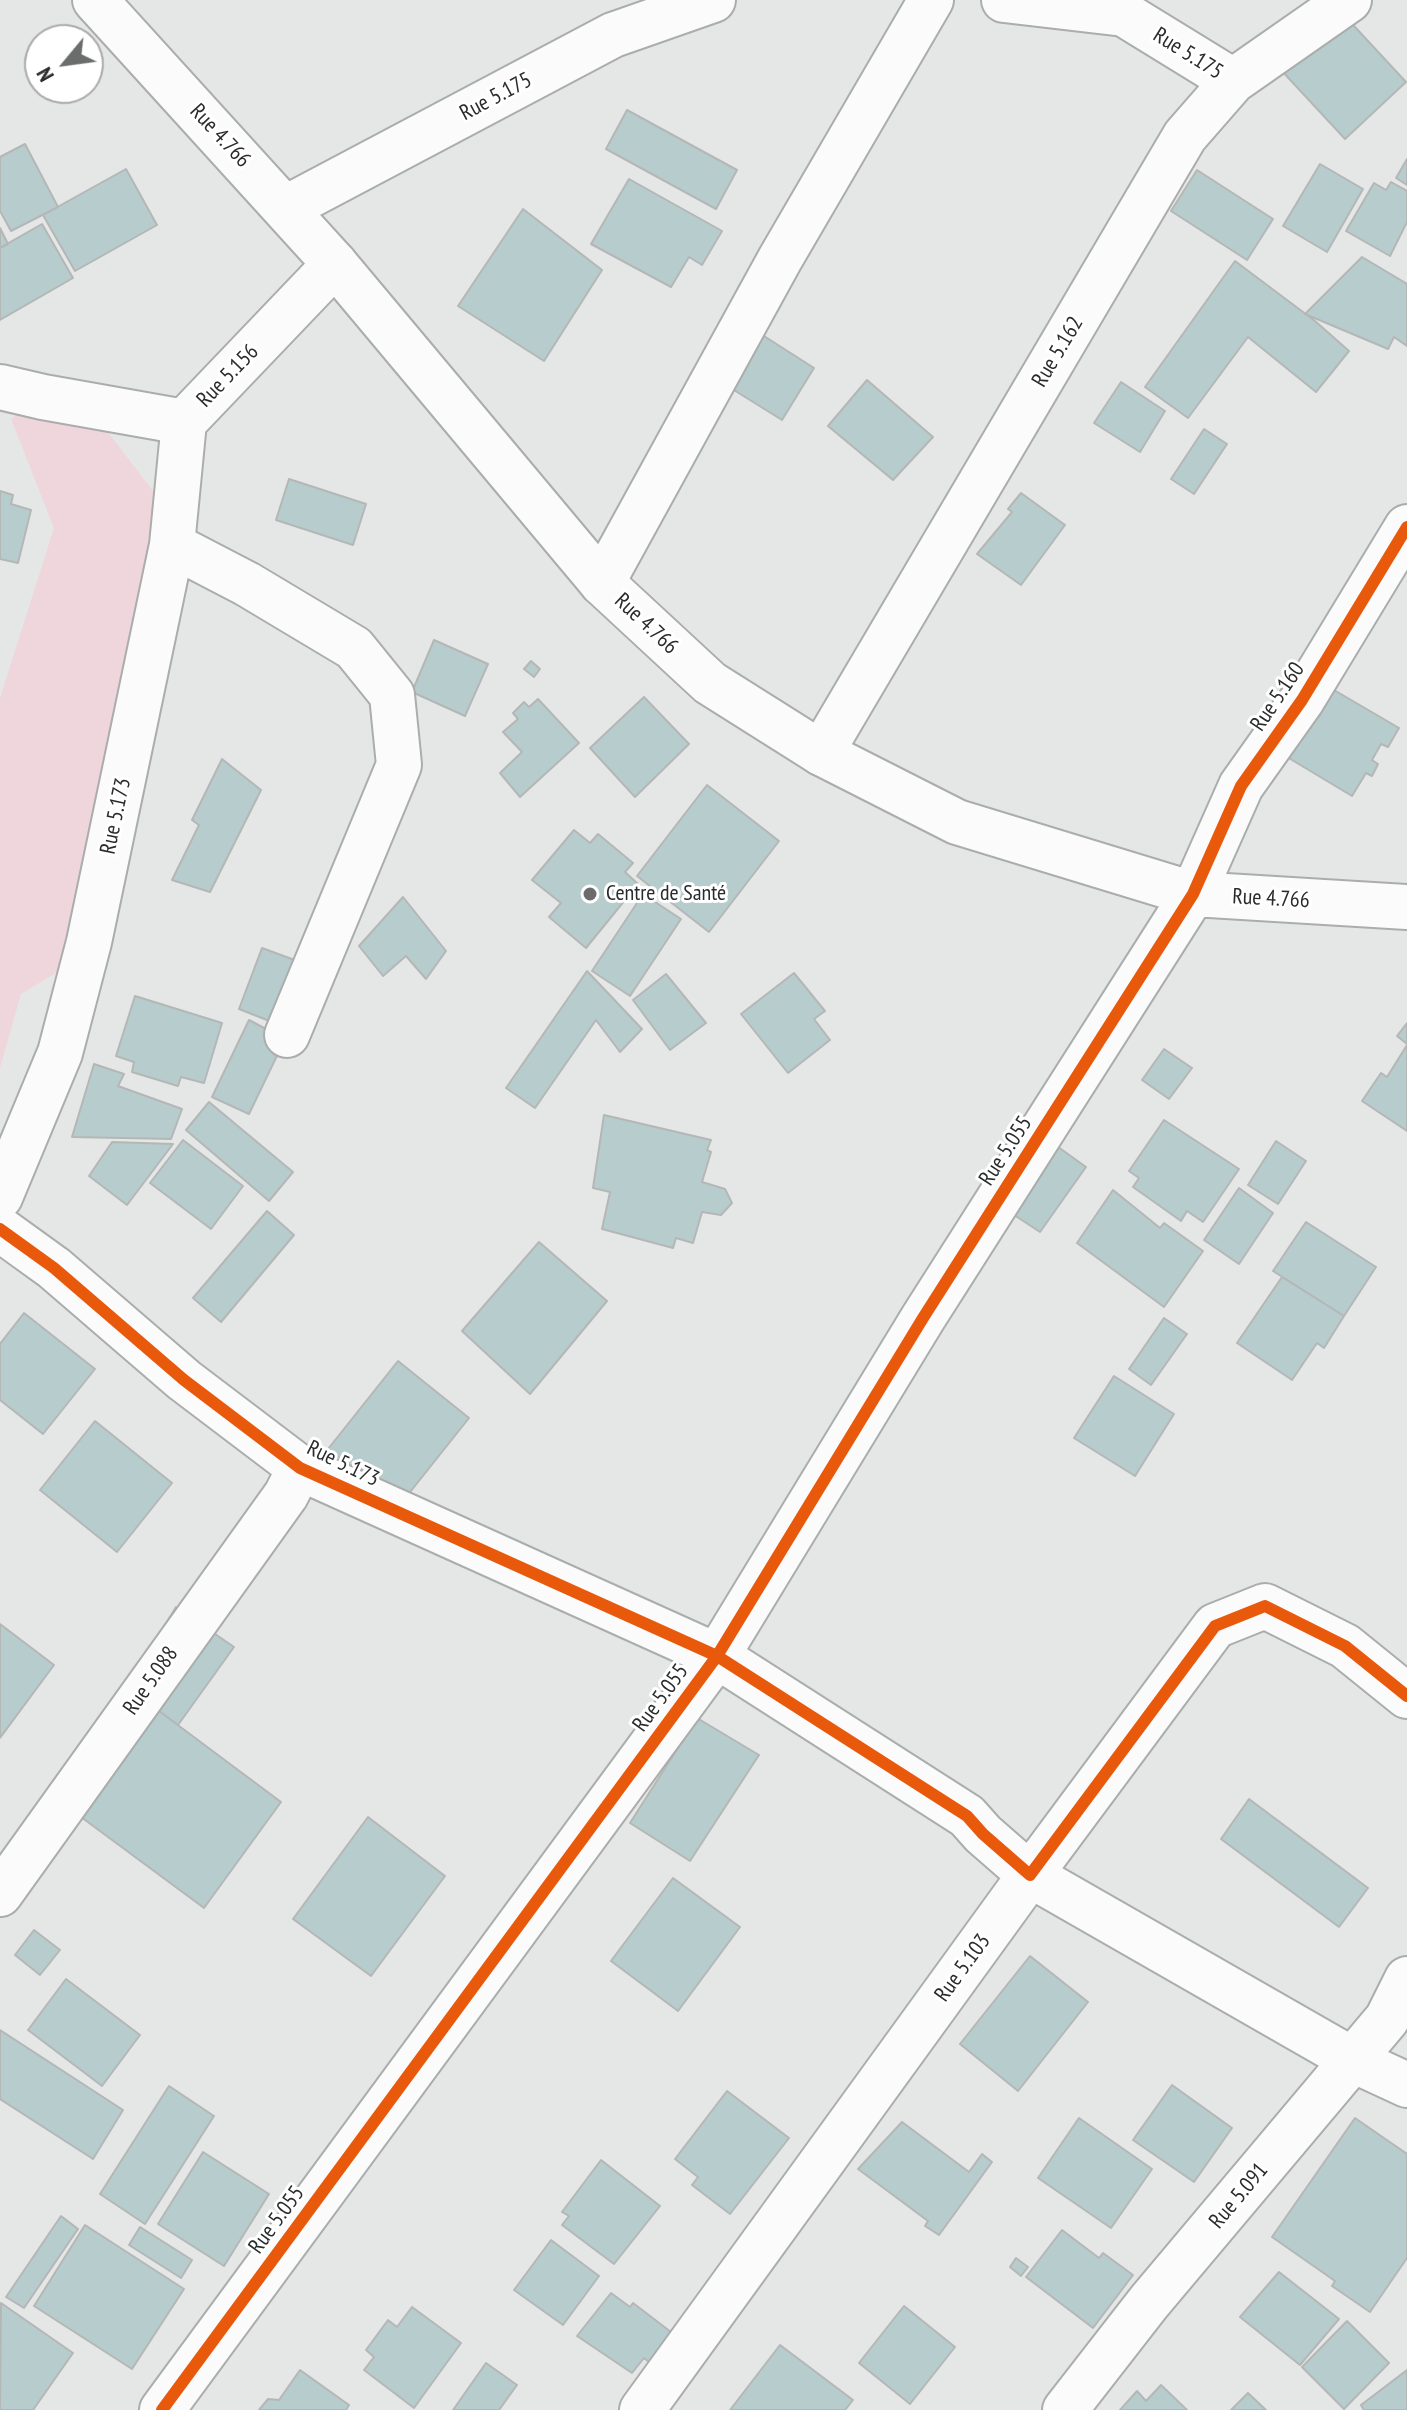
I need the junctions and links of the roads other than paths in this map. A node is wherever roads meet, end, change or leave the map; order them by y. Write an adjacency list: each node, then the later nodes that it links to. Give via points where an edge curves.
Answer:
1 (95, 0): 7 (street, Rue 4.766)
2 (713, 0): 7 (street, Rue 5.175, via 613,35)
3 (931, 0): 13 (street, via 780,259)
4 (1004, 0): 6 (street, Rue 5.175, via 1124,14)
5 (1349, 0): 6 (street, Rue 5.162)
6 (1233, 81): 14 (street, Rue 5.162, via 1185,136)
7 (286, 208): 8 (street, Rue 4.766)
8 (335, 264): 10 (street, Rue 5.156); 13 (street, Rue 4.766)
9 (0, 387): 10 (street, Rue 5.156)
10 (184, 422): 12 (street, Rue 5.173)
11 (1407, 527): 15 (street, Rue 5.160, via 1302,700 1241,786)
12 (172, 545): 17 (street, via 354,648 392,695 399,765); 18 (street, Rue 5.173, via 60,1053)
13 (602, 583): 14 (street, Rue 4.766, via 710,683)
14 (821, 753): 15 (street, Rue 4.766, via 957,822)
15 (1193, 894): 16 (street, Rue 4.766); 21 (street, Rue 5.055, via 923,1318)
16 (1407, 907)
17 (287, 1035)
18 (0, 1197)
19 (0, 1229): 20 (street, Rue 5.173)
20 (300, 1468): 21 (street, Rue 5.173); 24 (street, Rue 5.088, via 286,1495)
21 (717, 1656): 23 (street, Rue 5.173, via 967,1816); 28 (street, Rue 5.055)
22 (1407, 1696): 23 (street, Rue 5.103, via 1345,1646 1265,1606 1215,1626)
23 (1030, 1875): 26 (street); 29 (street, Rue 5.103)
24 (0, 1894)
25 (1407, 1979): 26 (street, Rue 5.091, via 1387,2019)
26 (1353, 2060): 27 (street); 30 (street, Rue 5.091)
27 (1407, 2085)
28 (162, 2410)
29 (642, 2410)
30 (1065, 2410)

